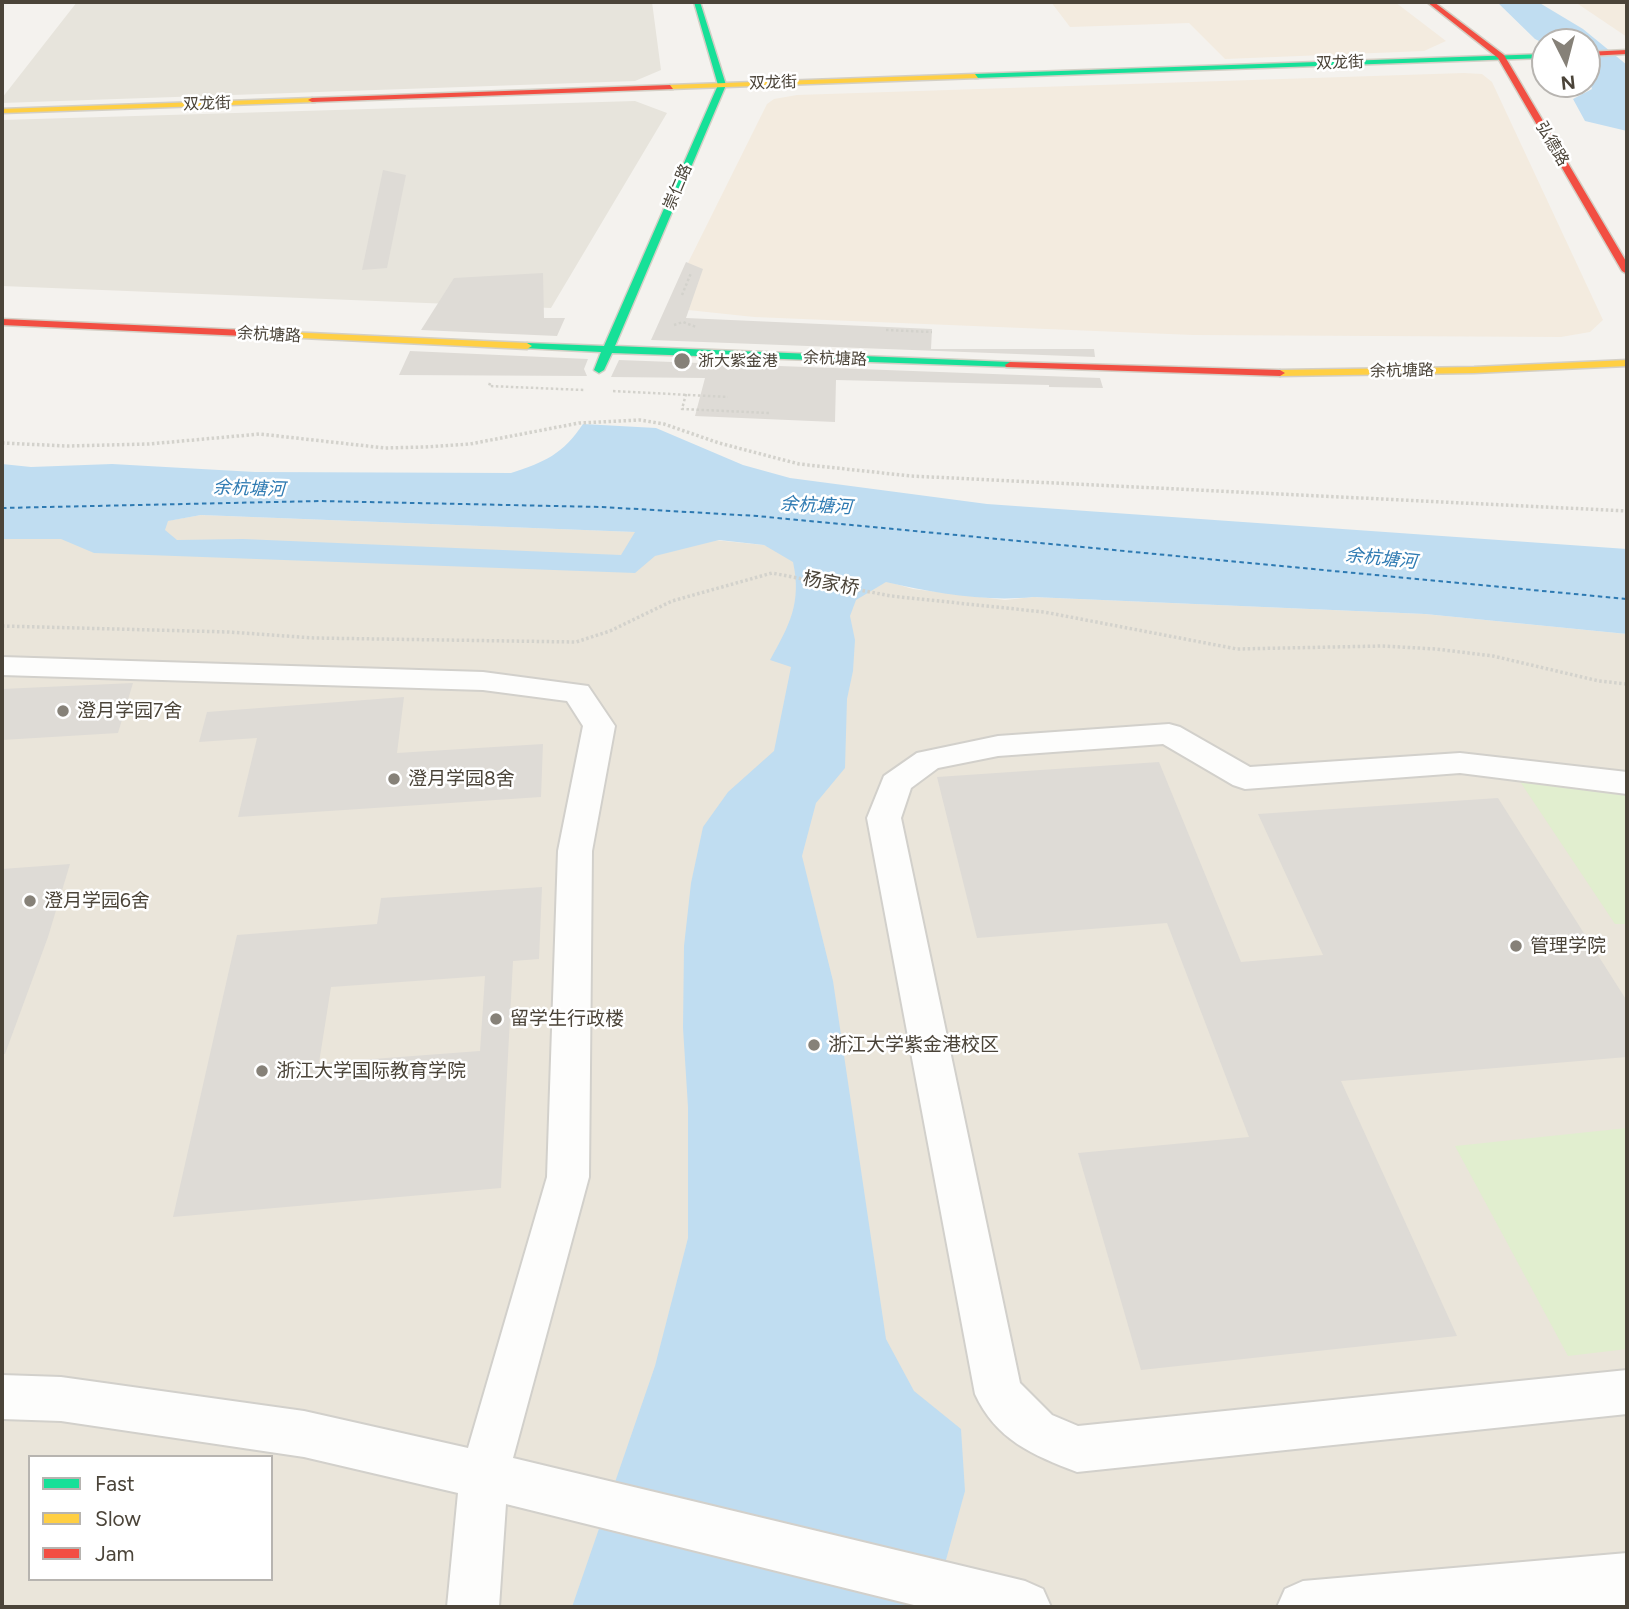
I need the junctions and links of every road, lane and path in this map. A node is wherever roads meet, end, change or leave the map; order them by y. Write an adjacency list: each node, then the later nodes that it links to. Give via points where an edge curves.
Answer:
1 (697, 2): 7 (street)
2 (1430, 2): 6 (street, 弘德路)
3 (1621, 53): 4 (street)
4 (1601, 54)
5 (1531, 56): 6 (street, 双龙街)
6 (1501, 57): 7 (street, 双龙街); 9 (street, 弘德路)
7 (722, 85): 8 (street, 双龙街); 15 (street, 崇仁路)
8 (2, 111)
9 (1627, 271)
10 (691, 273): 11 (path)
11 (682, 295)
12 (2, 322): 15 (street, 余杭塘路)
13 (886, 330): 14 (path)
14 (932, 332)
15 (608, 348): 16 (street, 余杭塘路, via 1262,373); 17 (street, 崇仁路)
16 (1627, 363)
17 (599, 370)
18 (687, 393): 19 (path, via 682,410)
19 (769, 413)
20 (2, 443): 21 (path, via 149,444 260,435 385,448 425,447 470,444 579,423 640,420 761,455 837,470)
21 (1627, 511)
22 (2, 626): 24 (path, 杨家桥, via 576,642 672,601 772,573 891,596 1044,612 1237,649 1436,649)
23 (2, 666): 28 (street, via 483,681 577,693 599,726 575,851 568,1177)
24 (1627, 684)
25 (1627, 783): 26 (street, via 1460,763 1245,778 1169,734 998,746 928,760 896,783 884,818 999,1394 1035,1431 1077,1449)
26 (1627, 1392)
27 (2, 1397): 28 (street, via 61,1399 304,1434)
28 (484, 1475): 30 (street); 32 (street)
29 (1627, 1579): 31 (street)
30 (1012, 1605)
31 (1318, 1606)
32 (473, 1607)

